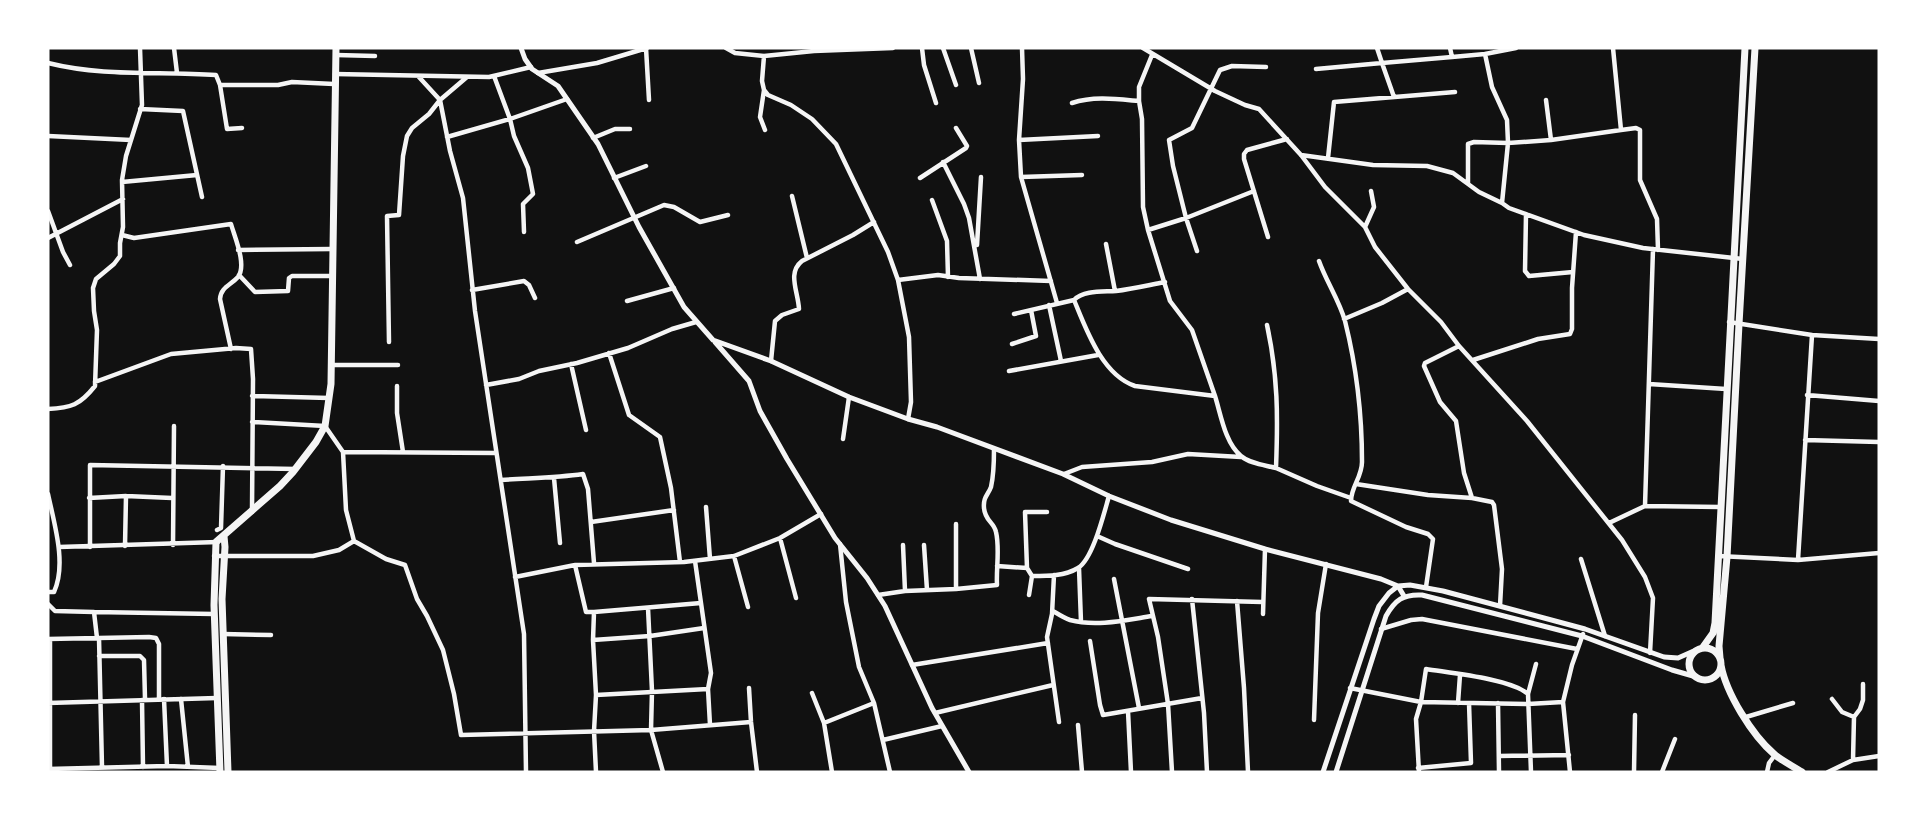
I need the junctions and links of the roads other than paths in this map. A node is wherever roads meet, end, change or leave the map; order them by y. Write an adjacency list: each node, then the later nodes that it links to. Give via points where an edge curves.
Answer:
1 (140, 48): 32 (street)
2 (174, 48): 30 (street)
3 (521, 48): 27 (street)
4 (647, 48): 31 (street, via 597,63); 47 (street)
5 (726, 48): 23 (street, via 735,53)
6 (874, 48): 7 (street); 23 (street)
7 (893, 48)
8 (922, 48): 50 (street)
9 (943, 48): 40 (street)
10 (971, 48): 37 (street)
11 (1022, 48): 65 (street)
12 (1143, 48): 21 (street)
13 (1377, 48): 26 (street)
14 (1450, 48): 24 (street)
15 (1516, 48): 20 (street)
16 (1613, 48): 58 (street)
17 (1744, 48): 109 (main road)
18 (1755, 48): 110 (main road)
19 (336, 51): 22 (street); 33 (main road)
20 (1485, 54): 24 (street); 67 (street, via 1492,87 1507,120)
21 (1152, 55): 41 (street); 48 (street, via 1139,87)
22 (375, 56)
23 (764, 56): 42 (street)
24 (1452, 57): 26 (street)
25 (48, 63): 32 (street)
26 (1382, 63): 29 (street); 44 (street)
27 (531, 67): 31 (street); 35 (street)
28 (1266, 67): 41 (street, via 1225,67)
29 (1316, 69)
30 (177, 73): 32 (street); 39 (street, via 216,75)
31 (538, 73): 45 (street, via 558,86)
32 (141, 74): 52 (street)
33 (335, 74): 34 (street); 38 (main road)
34 (418, 76): 36 (street); 46 (street)
35 (494, 76): 36 (street); 53 (street)
36 (466, 77): 46 (street)
37 (979, 83)
38 (334, 84): 39 (street); 103 (main road)
39 (220, 85): 54 (street, via 228,129)
40 (956, 86)
41 (1211, 89): 63 (street, via 1259,109); 90 (street, via 1192,128 1169,140)
42 (764, 90): 57 (street, via 760,117); 92 (street, via 812,119 836,144)
43 (1455, 92): 44 (street)
44 (1394, 97): 69 (street, via 1334,102)
45 (567, 99): 53 (street); 62 (street)
46 (440, 100): 61 (street); 140 (street, via 406,136 399,215 387,216)
47 (649, 100)
48 (1139, 100): 51 (street, via 1098,98); 94 (street, via 1143,207)
49 (1546, 100): 66 (street)
50 (936, 103)
51 (1072, 103)
52 (140, 109): 64 (street); 72 (street, via 183,111)
53 (510, 119): 61 (street); 95 (street, via 533,194 523,204)
54 (242, 128)
55 (956, 128): 70 (street, via 967,147)
56 (630, 129): 62 (street, via 615,129)
57 (765, 130)
58 (1622, 130): 66 (street); 104 (street, via 1640,130 1640,180 1657,219)
59 (48, 136): 64 (street)
60 (1098, 136): 65 (street)
61 (447, 137): 123 (street, via 463,198)
62 (593, 138): 76 (street)
63 (1287, 139): 68 (street); 80 (street, via 1244,154)
64 (131, 140): 78 (street)
65 (1019, 140): 75 (street)
66 (1551, 140): 67 (street)
67 (1508, 143): 79 (street, via 1468,144); 86 (street)
68 (1301, 155): 69 (street); 93 (street, via 1325,187)
69 (1328, 158): 79 (street, via 1373,165 1427,166 1453,173)
70 (943, 162): 77 (street); 106 (street, via 966,210)
71 (646, 165): 76 (street)
72 (197, 175): 78 (street); 83 (street)
73 (1082, 175): 75 (street)
74 (981, 177): 106 (street)
75 (1021, 177): 119 (street)
76 (614, 178): 91 (street)
77 (920, 178)
78 (122, 182): 84 (street)
79 (1468, 183): 86 (street)
80 (1254, 191): 90 (street); 99 (street)
81 (1371, 191): 93 (street, via 1374,207)
82 (792, 196): 108 (street)
83 (202, 197)
84 (123, 199): 97 (street); 98 (street)
85 (932, 200): 116 (street, via 947,242)
86 (1502, 203): 88 (street)
87 (48, 211): 97 (street)
88 (1526, 214): 96 (street); 113 (street, via 1526,275)
89 (728, 215): 91 (street, via 700,222 674,207 664,206)
90 (1186, 218): 94 (street); 107 (street)
91 (634, 219): 101 (street); 121 (street)
92 (874, 222): 108 (street); 118 (street)
93 (1365, 227): 122 (street, via 1375,247)
94 (1148, 230): 120 (street)
95 (524, 232)
96 (1576, 232): 104 (street); 113 (street)
97 (57, 233): 100 (street); 112 (street)
98 (122, 235): 105 (street, via 134,238 231,224); 153 (street, via 120,256 96,279 93,288 97,330)
99 (1268, 237)
100 (48, 238)
101 (577, 242)
102 (1106, 244): 124 (street)
103 (332, 249): 105 (street); 115 (main road)
104 (1656, 249): 109 (street); 154 (street)
105 (238, 250): 114 (street, via 242,261)
106 (976, 251): 117 (street)
107 (1197, 251)
108 (807, 258): 147 (street, via 795,267 799,309 775,321)
109 (1733, 258): 110 (street); 134 (main road)
110 (1743, 259): 135 (main road)
111 (1319, 261): 132 (street)
112 (70, 265)
113 (1573, 272): 146 (street, via 1570,334 1538,339)
114 (239, 275): 115 (street, via 257,292 288,291 290,276); 143 (street, via 220,293)
115 (332, 276): 150 (main road)
116 (948, 277): 117 (street); 118 (street)
117 (980, 279): 119 (street)
118 (898, 280): 165 (street, via 909,337)
119 (1051, 281): 128 (street)
120 (1165, 282): 124 (street); 161 (street, via 1173,307 1197,340)
121 (674, 288): 127 (street); 133 (street)
122 (1408, 289): 132 (street); 142 (street)
123 (472, 290): 125 (street, via 524,281); 155 (street)
124 (1115, 291): 126 (street, via 1098,291)
125 (535, 298)
126 (1074, 300): 128 (street); 145 (street)
127 (627, 301)
128 (1057, 303): 129 (street)
129 (1049, 305): 130 (street); 148 (street)
130 (1031, 310): 131 (street); 141 (street, via 1036,336)
131 (1014, 314)
132 (1344, 319): 186 (street, via 1358,405 1362,465)
133 (696, 322): 139 (street); 144 (street)
134 (1730, 322): 135 (street); 157 (main road)
135 (1739, 324): 137 (street); 225 (main road)
136 (1267, 325): 181 (street, via 1278,397)
137 (1812, 335): 138 (street); 158 (street)
138 (1879, 339)
139 (713, 340): 147 (street); 200 (street, via 749,381 760,411)
140 (389, 342)
141 (1012, 344)
142 (1459, 346): 146 (street); 193 (street, via 1424,366 1440,402 1456,421)
143 (231, 349): 153 (street, via 171,354); 159 (street, via 251,349)
144 (609, 353): 149 (street); 197 (street, via 629,415 660,437)
145 (1098, 355): 148 (street); 161 (street, via 1128,384)
146 (1473, 360): 203 (street)
147 (771, 361): 160 (street)
148 (1061, 361): 152 (street)
149 (571, 364): 155 (street); 169 (street)
150 (331, 365): 151 (street); 162 (main road)
151 (398, 365)
152 (1009, 371)
153 (95, 382): 164 (street, via 78,403)
154 (1649, 384): 157 (street); 194 (street)
155 (486, 385): 176 (street)
156 (397, 386): 175 (street)
157 (1726, 389): 196 (main road)
158 (1808, 395): 163 (street); 171 (street)
159 (252, 396): 162 (street); 166 (street)
160 (849, 396): 165 (street); 170 (street)
161 (1215, 396): 177 (street, via 1231,444)
162 (329, 398): 168 (main road)
163 (1879, 401)
164 (48, 409)
165 (908, 419): 173 (street)
166 (252, 422): 168 (street); 180 (street)
167 (174, 426): 179 (street)
168 (325, 426): 174 (street); 182 (main road)
169 (586, 430)
170 (843, 439)
171 (1805, 440): 172 (street); 228 (street)
172 (1879, 442)
173 (994, 449): 183 (street); 234 (street, via 990,489 984,495 983,506 985,517 995,527)
174 (343, 452): 175 (street); 209 (street, via 346,510)
175 (403, 452): 176 (street)
176 (496, 453): 185 (street)
177 (1241, 457): 181 (street); 183 (street, via 1188,453 1152,462 1082,467)
178 (223, 466): 179 (street); 180 (street); 205 (street, via 221,528)
179 (173, 467): 190 (street, via 90,465); 191 (street)
180 (251, 467): 182 (street); 199 (street)
181 (1276, 468): 192 (street)
182 (296, 469): 199 (main road)
183 (1063, 474): 189 (street)
184 (554, 478): 185 (street); 202 (street, via 583,474); 211 (street)
185 (501, 480): 240 (street)
186 (1356, 484): 192 (street); 193 (street)
187 (48, 494): 201 (street)
188 (126, 496): 190 (street); 191 (street); 216 (street)
189 (1109, 496): 206 (street); 219 (street)
190 (89, 498): 218 (street)
191 (172, 498): 213 (street)
192 (1351, 498): 243 (street, via 1433,539)
193 (1472, 498): 257 (street, via 1489,500 1494,505 1502,569)
194 (1645, 506): 196 (street); 203 (street)
195 (706, 507): 226 (street)
196 (1720, 507): 224 (main road)
197 (674, 510): 202 (street); 230 (street)
198 (1047, 512): 235 (street, via 1025,512)
199 (252, 513): 208 (main road)
200 (821, 514): 207 (street); 212 (street)
201 (50, 517): 217 (street)
202 (591, 522): 231 (street)
203 (1609, 523): 283 (street, via 1651,588)
204 (956, 524): 244 (street)
205 (217, 530)
206 (1097, 536): 236 (street); 237 (street)
207 (780, 538): 223 (street); 251 (street)
208 (225, 539): 210 (main road); 222 (main road)
209 (354, 541): 222 (street, via 339,550 313,556); 334 (street, via 405,565 442,650 460,735)
210 (216, 542): 213 (street); 221 (main road)
211 (560, 543)
212 (840, 544): 248 (street); 309 (street, via 859,667)
213 (173, 545): 216 (street)
214 (903, 545): 246 (street)
215 (924, 545): 245 (street)
216 (125, 546): 218 (street)
217 (59, 547): 218 (street); 247 (street, via 58,584 54,592)
218 (90, 547)
219 (1265, 549): 232 (street); 254 (street)
220 (1879, 553): 228 (street)
221 (214, 555): 222 (street); 263 (main road)
222 (225, 555): 271 (main road)
223 (734, 556): 226 (street); 258 (street)
224 (1718, 556): 225 (street); 282 (main road, via 1713,633)
225 (1727, 557): 228 (street); 285 (main road)
226 (710, 559): 229 (street)
227 (1581, 559): 275 (street)
228 (1798, 560)
229 (694, 561): 230 (street); 255 (street)
230 (680, 562): 231 (street)
231 (594, 563): 233 (street)
232 (1326, 564): 242 (street); 325 (street, via 1318,613)
233 (575, 565): 240 (street); 262 (street, via 586,612)
234 (997, 566): 235 (street); 244 (street, via 997,585)
235 (1028, 568): 239 (street)
236 (1079, 568): 238 (street); 267 (street)
237 (1188, 569)
238 (1054, 575): 239 (street); 260 (street)
239 (1032, 576): 249 (street)
240 (515, 577): 334 (street, via 524,634)
241 (1114, 579): 266 (street)
242 (1398, 586): 243 (street); 250 (street); 294 (street, via 1379,606)
243 (1426, 587): 257 (street)
244 (956, 589): 245 (street)
245 (927, 590): 246 (street)
246 (905, 591): 248 (street)
247 (48, 592)
248 (878, 595): 287 (street)
249 (1029, 595)
250 (1404, 596): 269 (street, via 1392,605); 274 (street, via 1422,595)
251 (796, 598)
252 (1192, 599): 253 (street); 265 (street, via 1149,599); 303 (street)
253 (1237, 601): 254 (street); 362 (street)
254 (1262, 602): 264 (street)
255 (701, 603): 259 (street); 268 (street)
256 (48, 604): 261 (street, via 55,611)
257 (1500, 606): 270 (street)
258 (748, 607)
259 (648, 608): 262 (street); 273 (street)
260 (1053, 611): 267 (street); 280 (street)
261 (94, 612): 263 (street); 276 (street)
262 (596, 612): 278 (street)
263 (214, 614): 302 (main road)
264 (1263, 614)
265 (1152, 616): 266 (street); 313 (street)
266 (1122, 621): 267 (street); 319 (street)
267 (1082, 622)
268 (704, 628): 273 (street); 295 (street, via 711,673)
269 (1381, 628): 281 (street, via 1422,619); 296 (street)
270 (1585, 629): 274 (street); 275 (street)
271 (223, 634): 272 (street); 350 (main road)
272 (271, 635)
273 (650, 636): 278 (street); 297 (street)
274 (1582, 636): 281 (street); 289 (street)
275 (1605, 636): 283 (street)
276 (98, 638): 277 (street); 284 (street); 304 (street, via 156,638)
277 (49, 639): 312 (street)
278 (593, 640): 301 (street)
279 (1090, 641): 320 (street, via 1101,714)
280 (1048, 643): 287 (street); 292 (street)
281 (1577, 649): 311 (street)
282 (1699, 649): 283 (street, via 1678,658); 285 (main road, via 1710,648); 289 (main road, via 1688,662)
283 (1650, 653)
284 (99, 656): 307 (street, via 142,657); 308 (street)
285 (1721, 661): 290 (main road, via 1719,672); 299 (main road)
286 (1536, 664): 300 (street)
287 (912, 665): 321 (street)
288 (1461, 675): 300 (street, via 1522,688); 310 (street, via 1426,669); 314 (street)
289 (1694, 675): 290 (main road)
290 (1707, 680): 299 (main road)
291 (1863, 684): 324 (street, via 1863,700)
292 (1053, 685): 321 (street); 327 (street)
293 (749, 688): 326 (street)
294 (1350, 688): 296 (street); 363 (street)
295 (708, 689): 297 (street); 329 (street)
296 (1361, 690): 310 (street); 364 (street)
297 (652, 691): 301 (street); 332 (street)
298 (812, 693): 328 (street)
299 (1730, 693): 323 (main road)
300 (1528, 694): 318 (street)
301 (596, 695): 333 (street)
302 (217, 698): 305 (street); 348 (main road)
303 (1202, 698): 313 (street); 361 (street)
304 (162, 699): 305 (street); 307 (street); 343 (street)
305 (181, 699): 346 (street)
306 (1832, 699): 324 (street, via 1842,712)
307 (143, 700): 308 (street); 345 (street)
308 (99, 702): 312 (street); 344 (street)
309 (874, 702): 328 (street); 336 (street)
310 (1420, 702): 314 (street); 349 (street, via 1415,728)
311 (1563, 702): 318 (street); 337 (street)
312 (49, 703): 347 (street)
313 (1168, 703): 319 (street); 360 (street)
314 (1458, 703): 315 (street)
315 (1468, 703): 316 (street); 349 (street, via 1471,763)
316 (1498, 703): 318 (street); 339 (street)
317 (1793, 703): 323 (street)
318 (1528, 704): 340 (street)
319 (1139, 708): 320 (street)
320 (1128, 711): 359 (street)
321 (935, 713): 331 (street)
322 (1635, 715): 368 (street)
323 (1746, 717): 338 (main road)
324 (1854, 717): 342 (street)
325 (1314, 720)
326 (751, 722): 329 (street); 354 (street)
327 (1059, 722)
328 (824, 723): 355 (street)
329 (710, 725): 332 (street)
330 (1078, 725): 358 (street)
331 (942, 726): 336 (street); 357 (street)
332 (651, 730): 333 (street); 353 (street)
333 (594, 731): 334 (street); 352 (street)
334 (525, 734): 351 (street)
335 (1675, 739): 369 (street)
336 (884, 740): 356 (street)
337 (1569, 755): 340 (street); 367 (street)
338 (1775, 755): 370 (street); 371 (main road)
339 (1499, 756): 340 (street); 365 (street)
340 (1531, 756): 366 (street)
341 (1879, 756): 342 (street)
342 (1853, 760): 372 (street)
343 (167, 766): 345 (street); 346 (street)
344 (102, 767): 345 (street); 347 (street)
345 (142, 767)
346 (188, 767): 348 (street)
347 (49, 769)
348 (220, 770)
349 (1418, 770)
350 (228, 772)
351 (526, 772)
352 (596, 772)
353 (663, 772)
354 (757, 772)
355 (832, 772)
356 (890, 772)
357 (969, 772)
358 (1082, 772)
359 (1131, 772)
360 (1172, 772)
361 (1207, 772)
362 (1248, 772)
363 (1323, 772)
364 (1336, 772)
365 (1499, 772)
366 (1531, 772)
367 (1570, 772)
368 (1634, 772)
369 (1662, 772)
370 (1767, 772)
371 (1802, 772)
372 (1828, 772)

